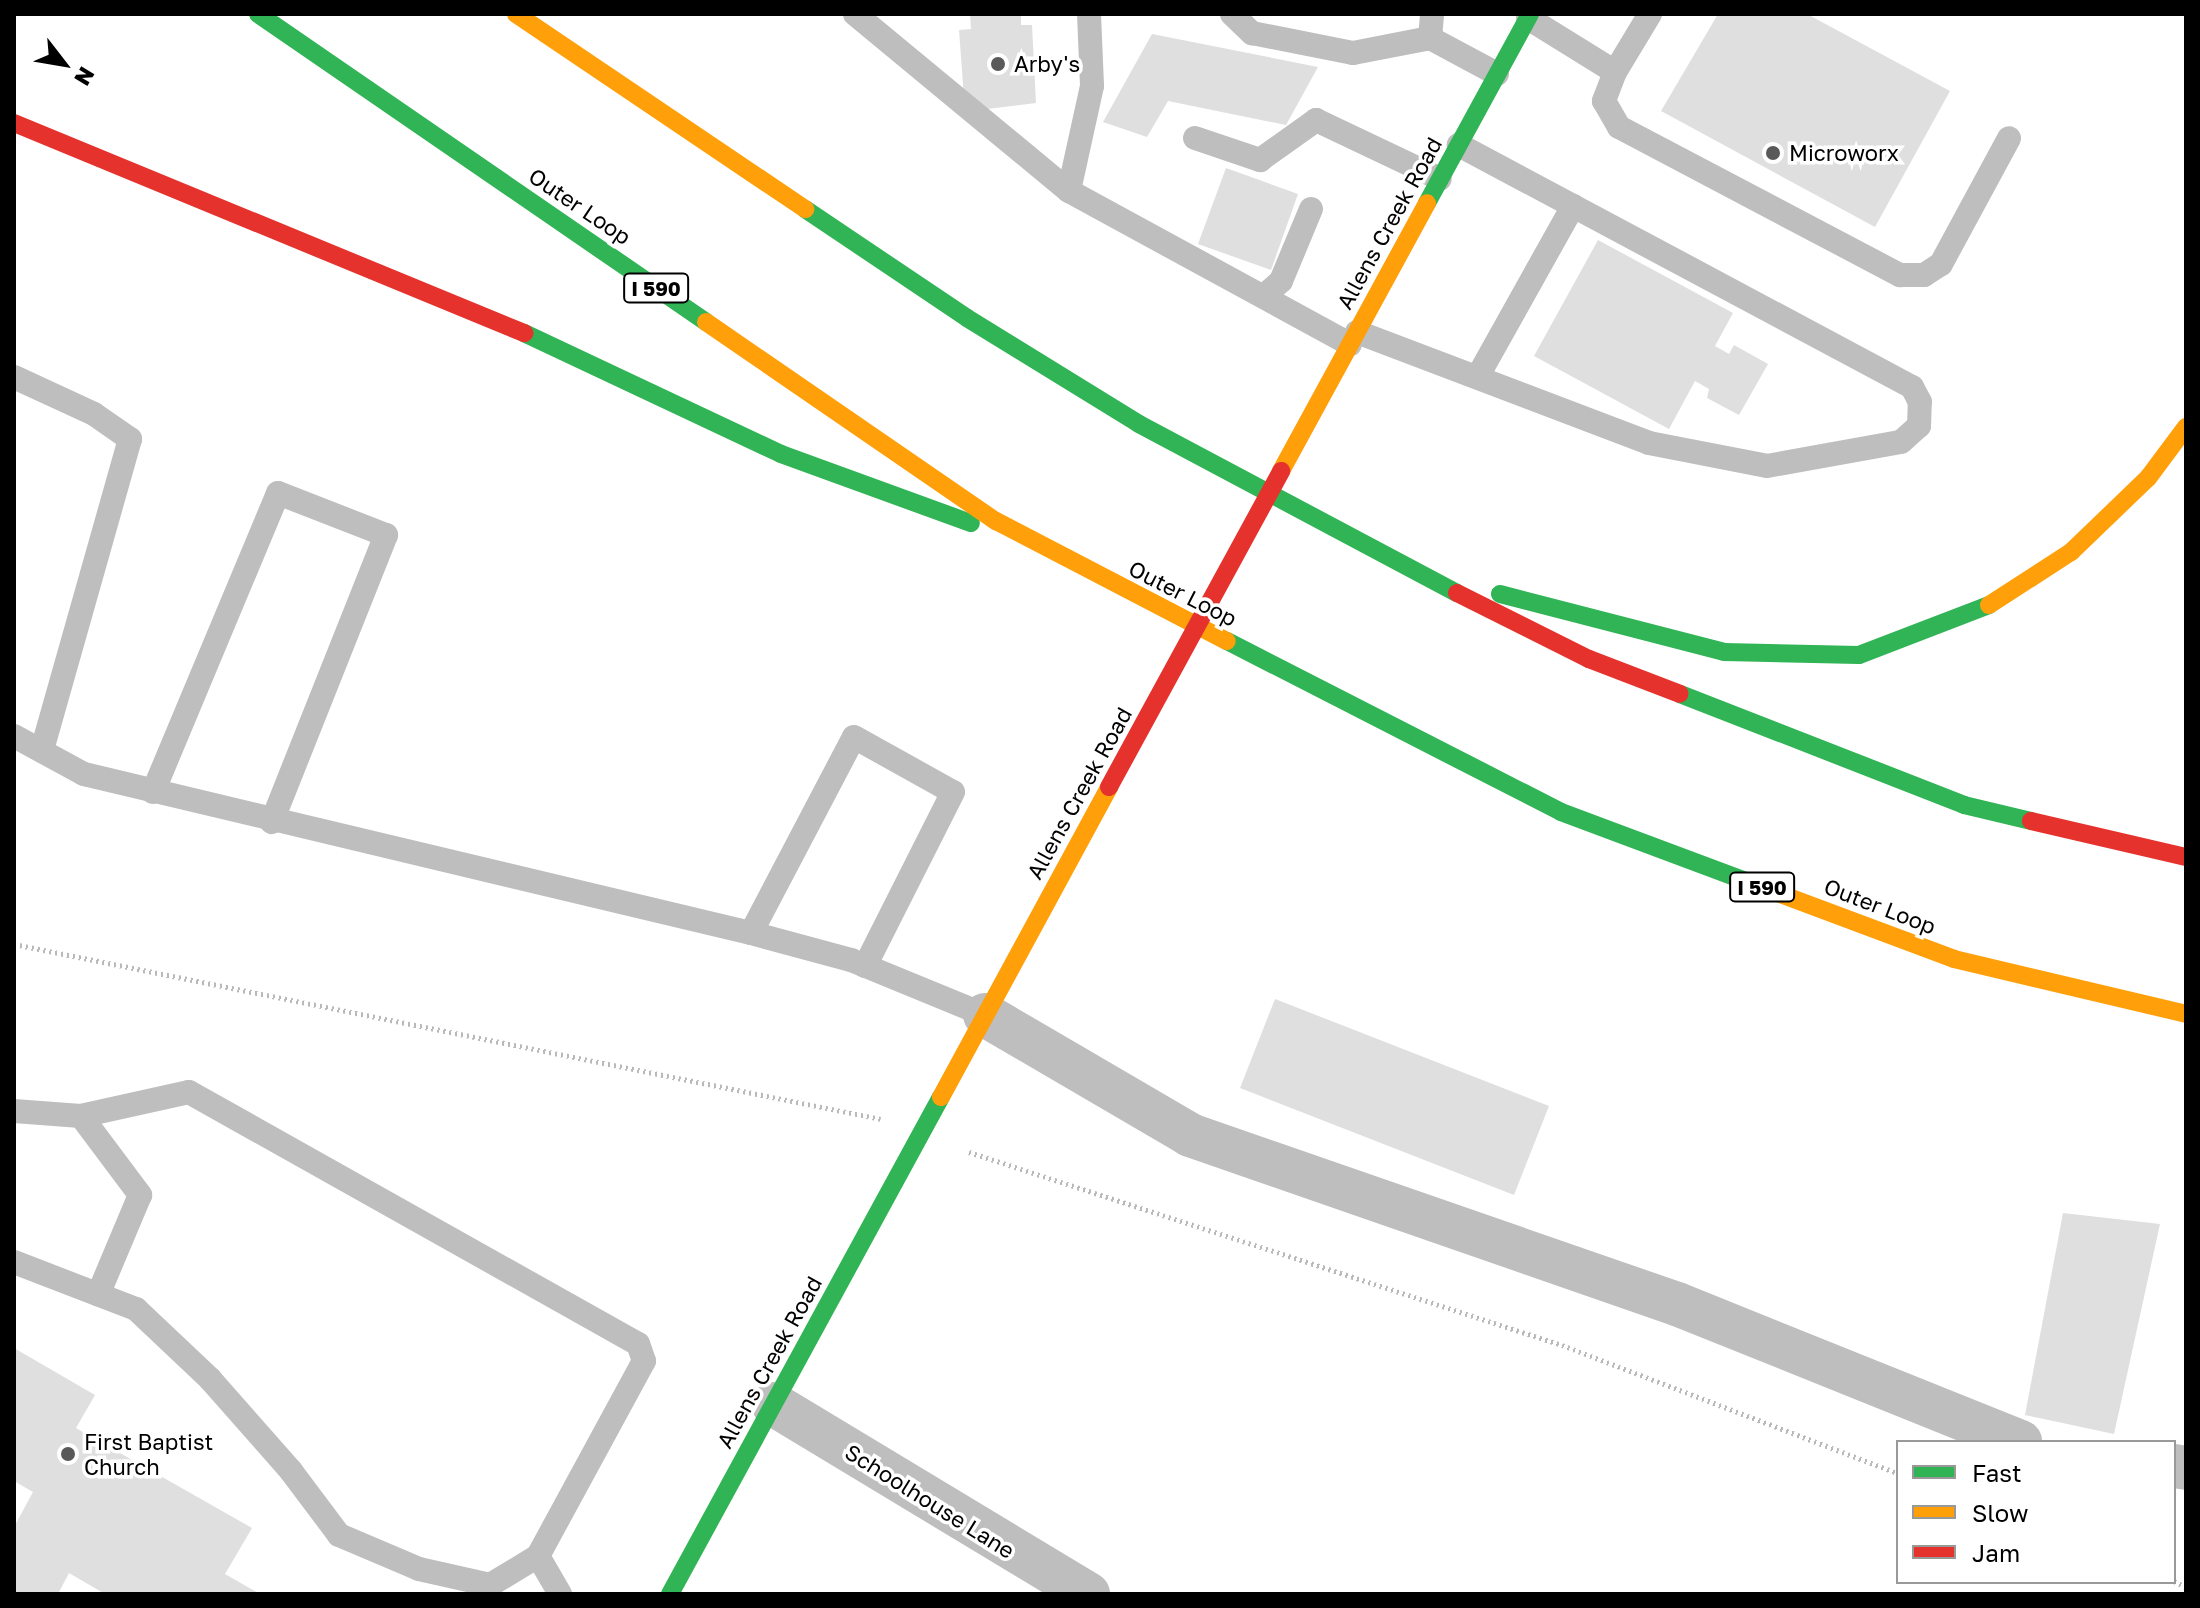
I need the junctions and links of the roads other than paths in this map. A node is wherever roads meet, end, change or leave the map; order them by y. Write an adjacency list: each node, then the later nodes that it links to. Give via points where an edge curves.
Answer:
1 (258, 14): 24 (main road, Outer Loop / I 590, via 996,521)
2 (516, 14): 25 (main road, via 954,309 1139,424)
3 (855, 14): 16 (lane)
4 (1089, 14): 16 (lane, via 1092,86)
5 (1232, 14): 8 (lane, via 1252,33 1353,53)
6 (1650, 14): 9 (lane)
7 (1529, 16): 9 (lane); 10 (main road, Allens Creek Road)
8 (1431, 26): 10 (lane)
9 (1615, 72): 13 (lane, via 1604,101 1619,127 1900,275 1924,275 1941,264)
10 (1497, 74): 14 (main road, Allens Creek Road)
11 (14, 123): 24 (main road, via 455,301 781,454)
12 (1195, 138): 15 (lane, via 1260,160 1316,120)
13 (2009, 138)
14 (1459, 145): 15 (main road, Allens Creek Road); 17 (lane)
15 (1440, 179): 20 (main road, Allens Creek Road)
16 (1069, 191): 19 (lane)
17 (1573, 206): 21 (lane); 21 (lane, via 1912,387 1920,402 1919,426 1901,442 1767,466 1649,443)
18 (1311, 209): 19 (lane, via 1281,281)
19 (1265, 295): 20 (lane)
20 (1354, 338): 21 (lane); 34 (main road, Allens Creek Road)
21 (1478, 376)
22 (14, 377): 27 (lane, via 94,414 130,439)
23 (2186, 427): 25 (main road, via 2148,478 2071,552 1977,613 1859,655 1724,652)
24 (1058, 555): 33 (main road, Outer Loop / I 590, via 1561,812 1954,959)
25 (1406, 568): 30 (main road, via 1589,659 1964,805)
26 (14, 736): 27 (lane)
27 (42, 751): 28 (lane, via 84,774)
28 (153, 792): 29 (lane); 29 (lane, via 278,493 386,535)
29 (272, 822): 31 (lane)
30 (2186, 857)
31 (751, 933): 32 (lane); 32 (lane, via 854,737 953,792)
32 (865, 966): 34 (lane)
33 (2186, 1014)
34 (985, 1015): 39 (main road, Allens Creek Road); 40 (street, via 1190,1135 1677,1304)
35 (14, 1111): 36 (lane)
36 (81, 1116): 38 (lane, via 140,1195); 41 (lane, via 189,1092 638,1344 644,1361)
37 (14, 1262): 38 (lane)
38 (98, 1295): 41 (lane, via 136,1309 210,1379 339,1535 419,1569 490,1585)
39 (773, 1404): 43 (main road, Allens Creek Road); 44 (street, Schoolhouse Lane)
40 (2015, 1440)
41 (538, 1556): 42 (lane)
42 (560, 1594)
43 (670, 1594)
44 (1088, 1594)

